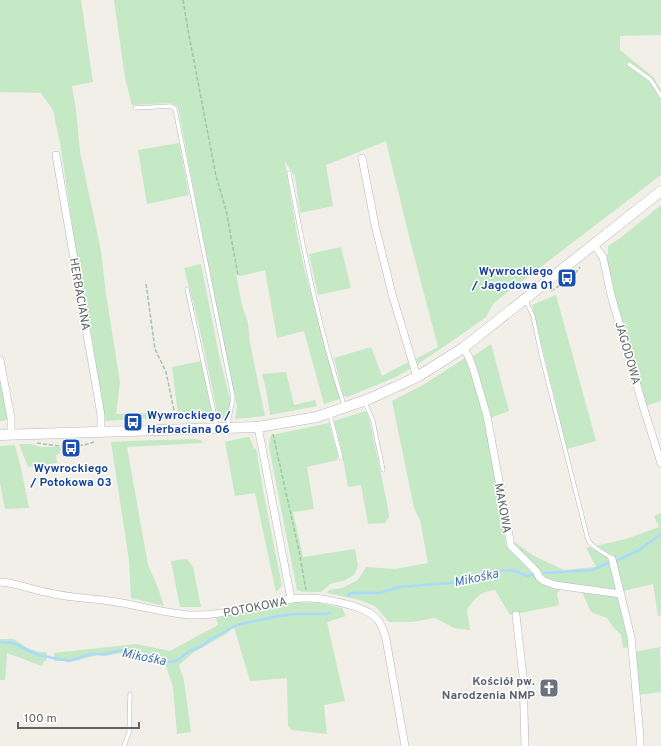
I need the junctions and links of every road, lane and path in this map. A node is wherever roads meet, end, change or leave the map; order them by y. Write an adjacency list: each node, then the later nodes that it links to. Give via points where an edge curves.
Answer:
1 (184, 0): 10 (path, via 216,176 226,210)
2 (629, 64): 3 (lane, via 651,80)
3 (661, 96)
4 (135, 108): 22 (lane, via 171,106 175,109 233,397 228,420)
5 (56, 155): 23 (street, HERBACIANA, via 101,415)
6 (362, 158): 16 (street, via 392,294)
7 (289, 173): 18 (lane, via 324,338)
8 (661, 190): 9 (street)
9 (594, 244): 13 (street); 28 (street, JAGODOWA, via 603,257 611,295)
10 (238, 275)
11 (146, 284): 20 (path, via 155,349 166,372)
12 (187, 289): 22 (lane)
13 (525, 298): 14 (street); 30 (lane, via 533,316 588,540 596,549 608,554)
14 (463, 348): 16 (street); 32 (street, MAKOWA, via 473,368 487,416 510,546 544,581 555,585)
15 (0, 360): 26 (street, via 10,418)
16 (417, 377): 17 (street)
17 (365, 401): 18 (street); 29 (lane, via 373,421)
18 (345, 408): 19 (street)
19 (330, 413): 21 (street); 27 (lane)
20 (176, 420)
21 (258, 427): 22 (street); 34 (street)
22 (223, 429): 23 (street)
23 (101, 432): 26 (street)
24 (272, 432): 33 (path)
25 (0, 435): 26 (street)
26 (10, 435)
27 (341, 458)
28 (661, 463)
29 (383, 470)
30 (612, 559): 32 (street)
31 (0, 582): 34 (street, POTOKOWA, via 60,595 189,615 219,614)
32 (621, 594): 40 (street, via 631,637)
33 (307, 598): 34 (street, POTOKOWA); 38 (street, POTOKOWA, via 328,600 359,608 377,619 383,628)
34 (291, 599)
35 (516, 615): 39 (street, via 523,676)
36 (130, 694): 37 (lane, via 129,733)
37 (124, 746)
38 (405, 746)
39 (525, 746)
40 (640, 746)

